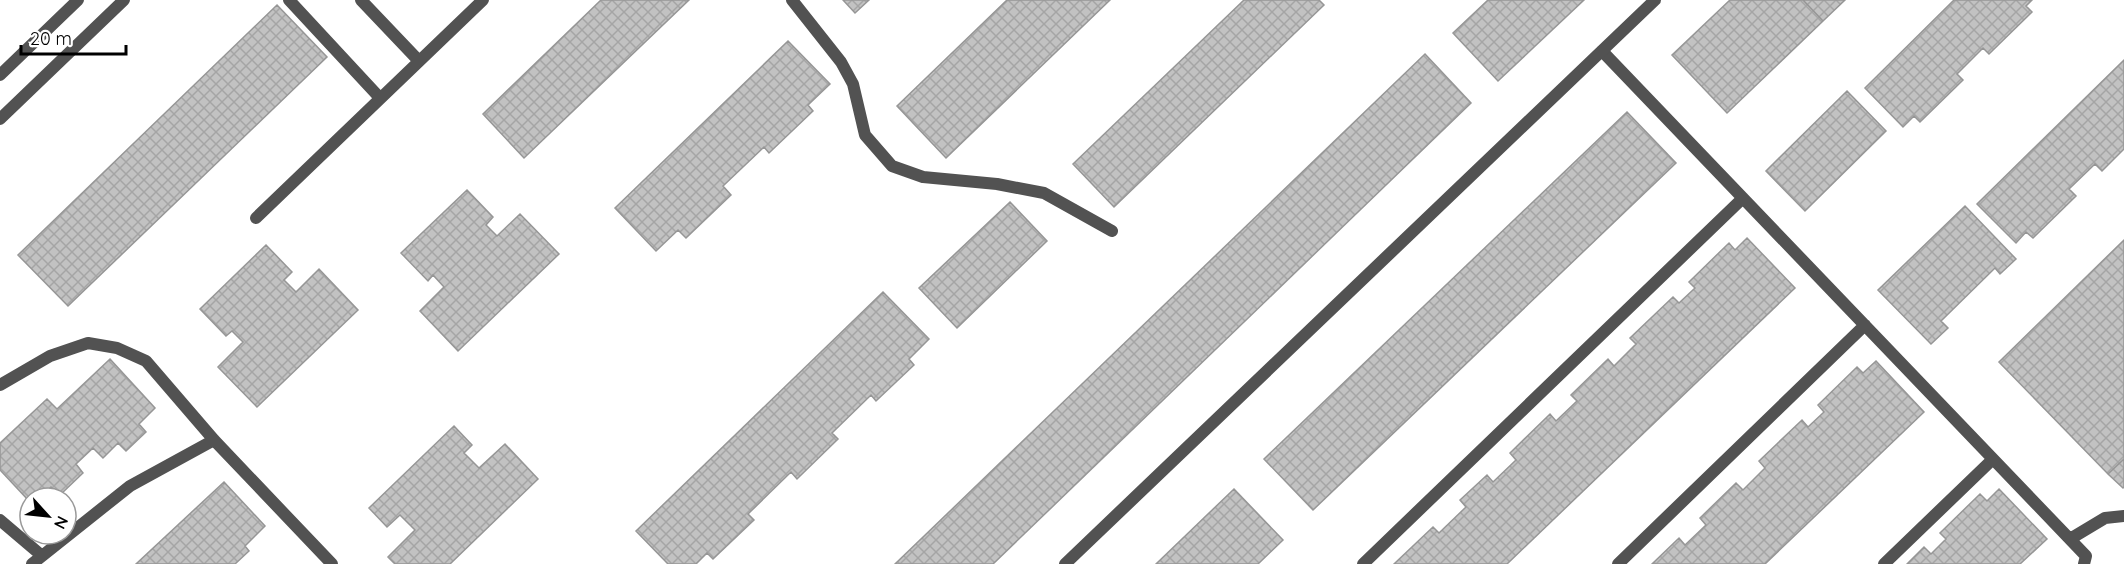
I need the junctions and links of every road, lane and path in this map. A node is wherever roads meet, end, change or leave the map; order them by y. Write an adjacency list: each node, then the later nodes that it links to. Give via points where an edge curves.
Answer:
1 (78, 0): 10 (street)
2 (124, 0): 12 (street)
3 (289, 0): 11 (street)
4 (361, 0): 9 (street)
5 (483, 0): 9 (street)
6 (792, 0): 15 (street, via 841,62 853,84 865,135 892,166 923,177 1044,193)
7 (1655, 0): 8 (street)
8 (1602, 51): 13 (street); 25 (street)
9 (419, 62): 11 (street)
10 (0, 75)
11 (380, 98): 14 (street)
12 (0, 119)
13 (1743, 198): 16 (street); 26 (street)
14 (256, 218)
15 (1112, 231)
16 (1865, 325): 19 (street); 27 (street)
17 (0, 385): 18 (street, via 50,356 88,343 117,348 146,361)
18 (214, 440): 23 (street, via 130,486); 24 (street)
19 (1993, 459): 22 (street); 28 (street)
20 (2124, 516): 22 (street, via 2106,518)
21 (0, 520): 23 (street)
22 (2070, 539): 29 (street, via 2086,556)
23 (36, 560)
24 (332, 564)
25 (1065, 564)
26 (1363, 564)
27 (1618, 564)
28 (1884, 564)
29 (2084, 564)

